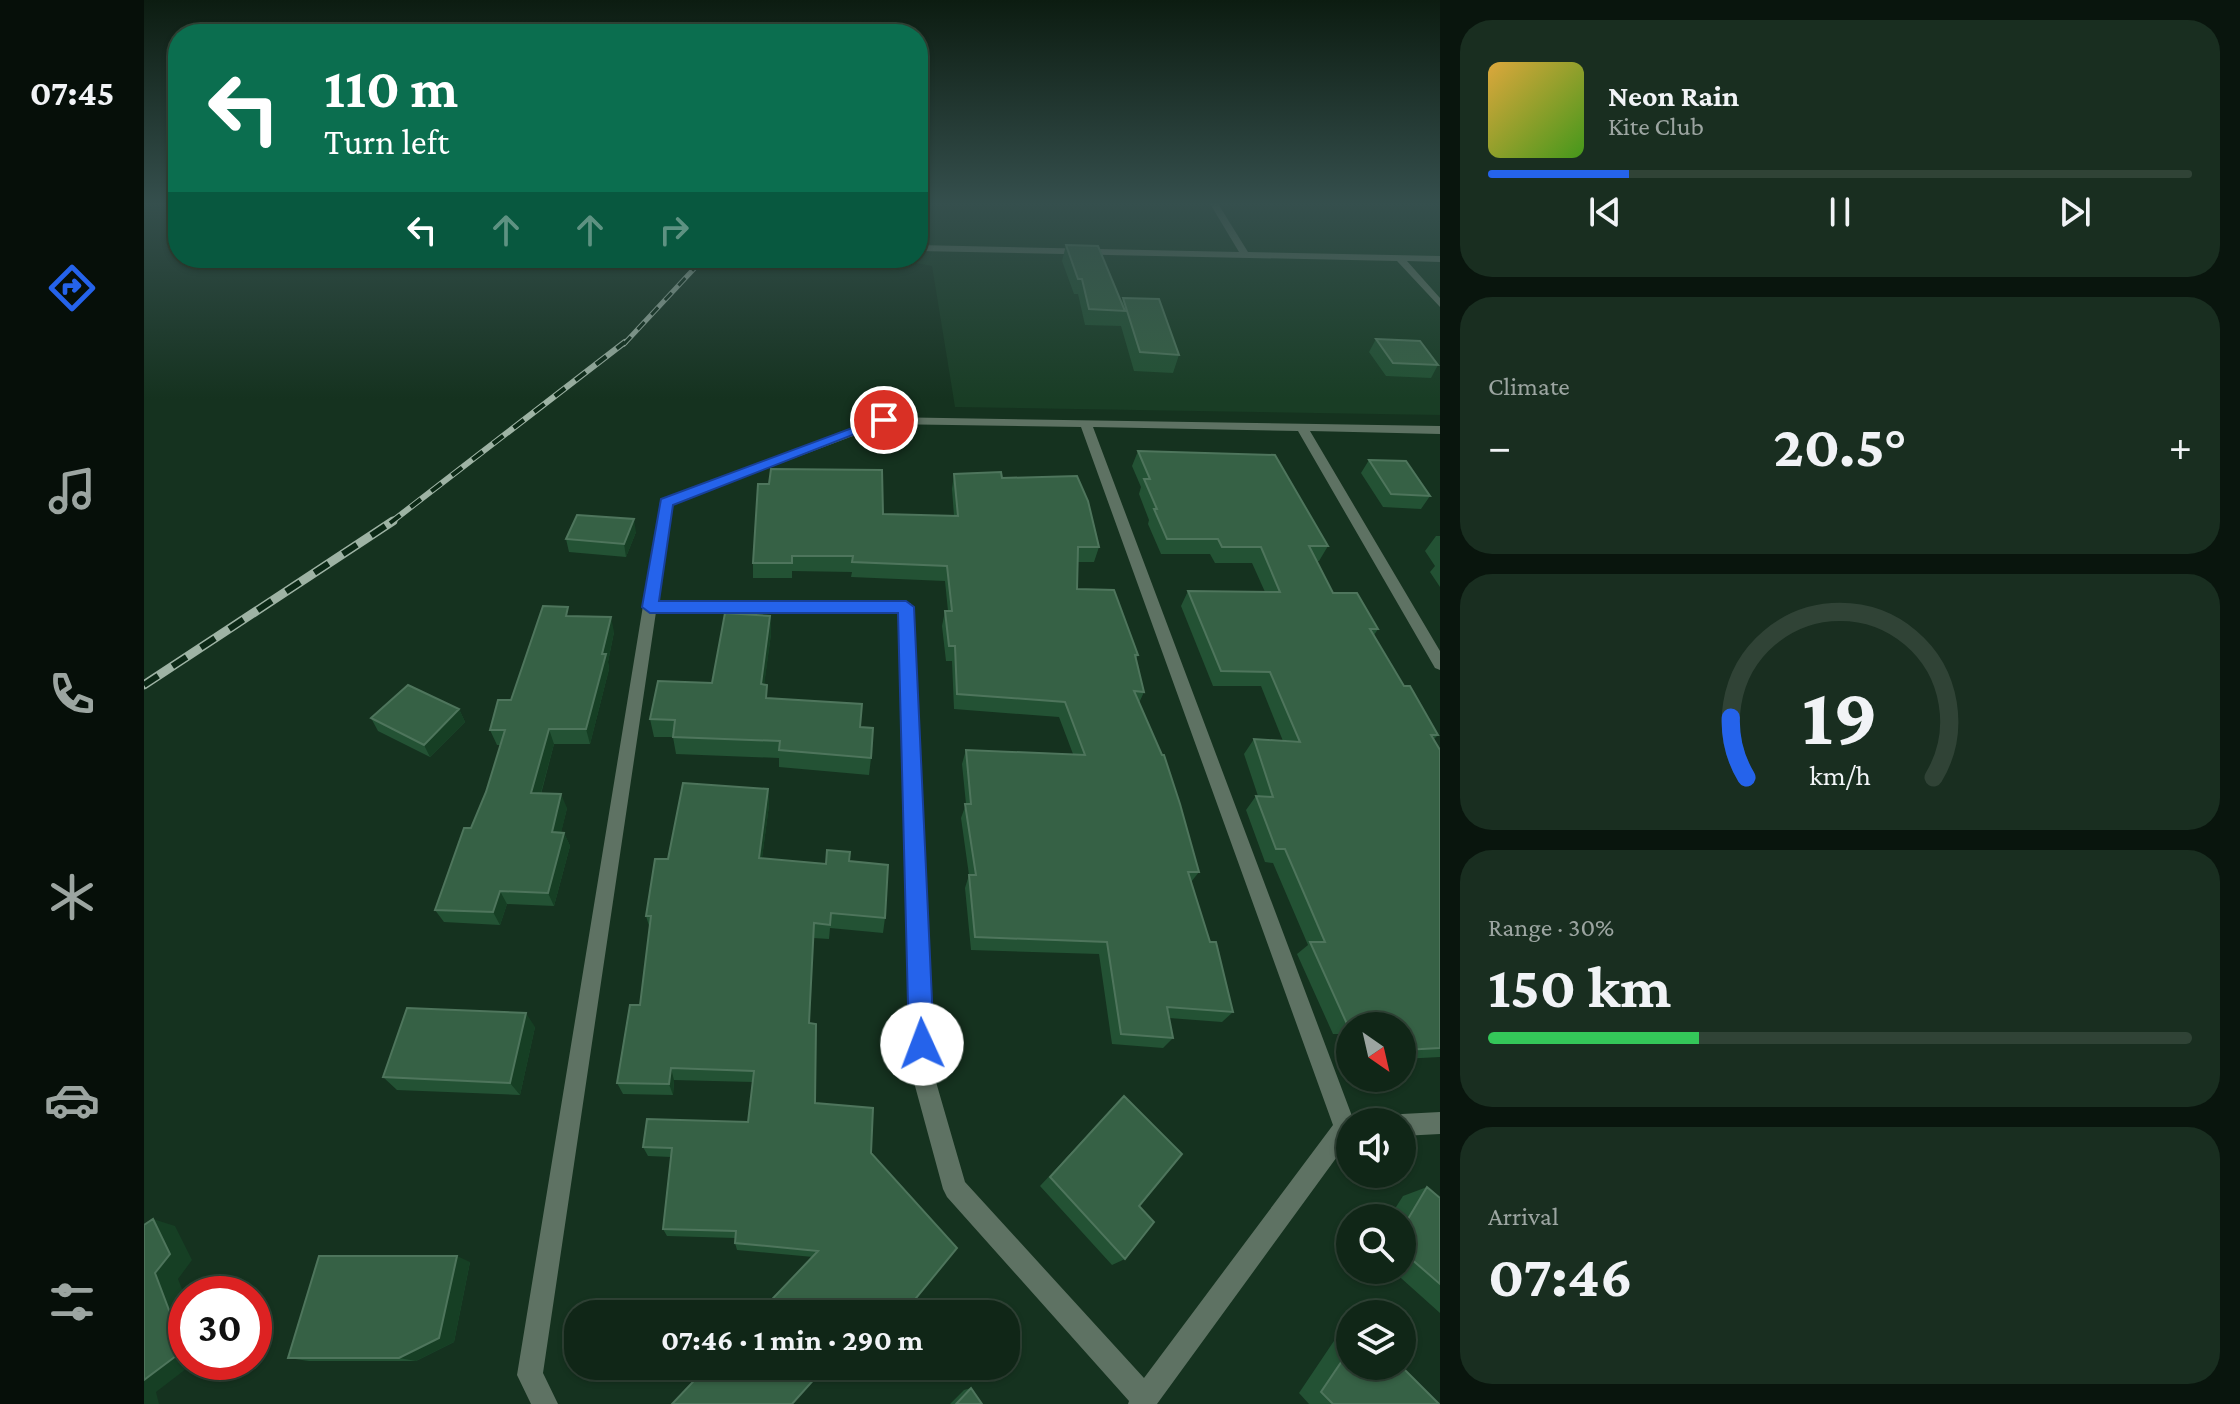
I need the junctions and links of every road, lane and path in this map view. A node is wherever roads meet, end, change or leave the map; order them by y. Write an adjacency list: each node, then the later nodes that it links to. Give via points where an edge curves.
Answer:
1 (1407, 268): 2 (street)
2 (1440, 304)
3 (1086, 424): 4 (street); 6 (street, via 884,420 666,502); 8 (street)
4 (1302, 427): 5 (street); 7 (street)
5 (1440, 430)
6 (650, 607): 12 (street, via 906,607 923,1075 955,1189); 13 (street, via 530,1375)
7 (1440, 664)
8 (1341, 1108)
9 (1440, 1123): 10 (street)
10 (1416, 1124)
11 (1336, 1142): 12 (street)
12 (1143, 1401)
13 (545, 1404)

